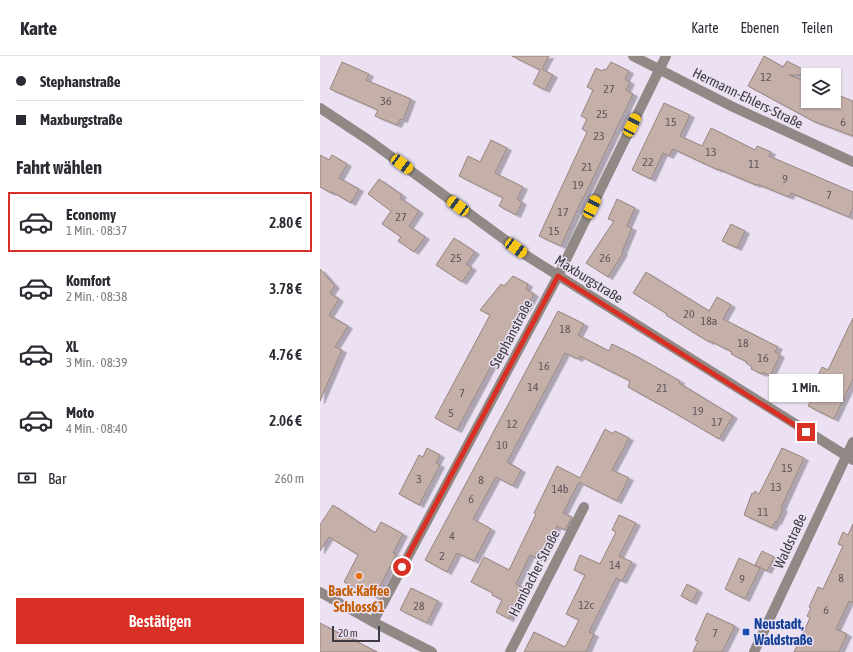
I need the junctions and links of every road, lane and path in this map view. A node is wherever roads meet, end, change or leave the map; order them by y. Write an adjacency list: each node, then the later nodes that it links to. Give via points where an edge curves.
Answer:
1 (633, 56): 3 (street, Hermann-Ehlers-Straße)
2 (666, 56): 3 (street, Stephanstraße)
3 (659, 70): 5 (street, Hermann-Ehlers-Straße, via 730,106); 6 (street, Stephanstraße)
4 (320, 108): 6 (street, Maxburgstraße)
5 (853, 162)
6 (558, 276): 8 (street, Maxburgstraße); 11 (street, Stephanstraße)
7 (853, 442): 8 (street, Waldstraße)
8 (849, 458): 14 (street, Waldstraße)
9 (584, 507): 13 (street, Hambacher Straße)
10 (320, 592): 11 (street)
11 (372, 622): 12 (street)
12 (432, 652)
13 (510, 652)
14 (754, 652)

